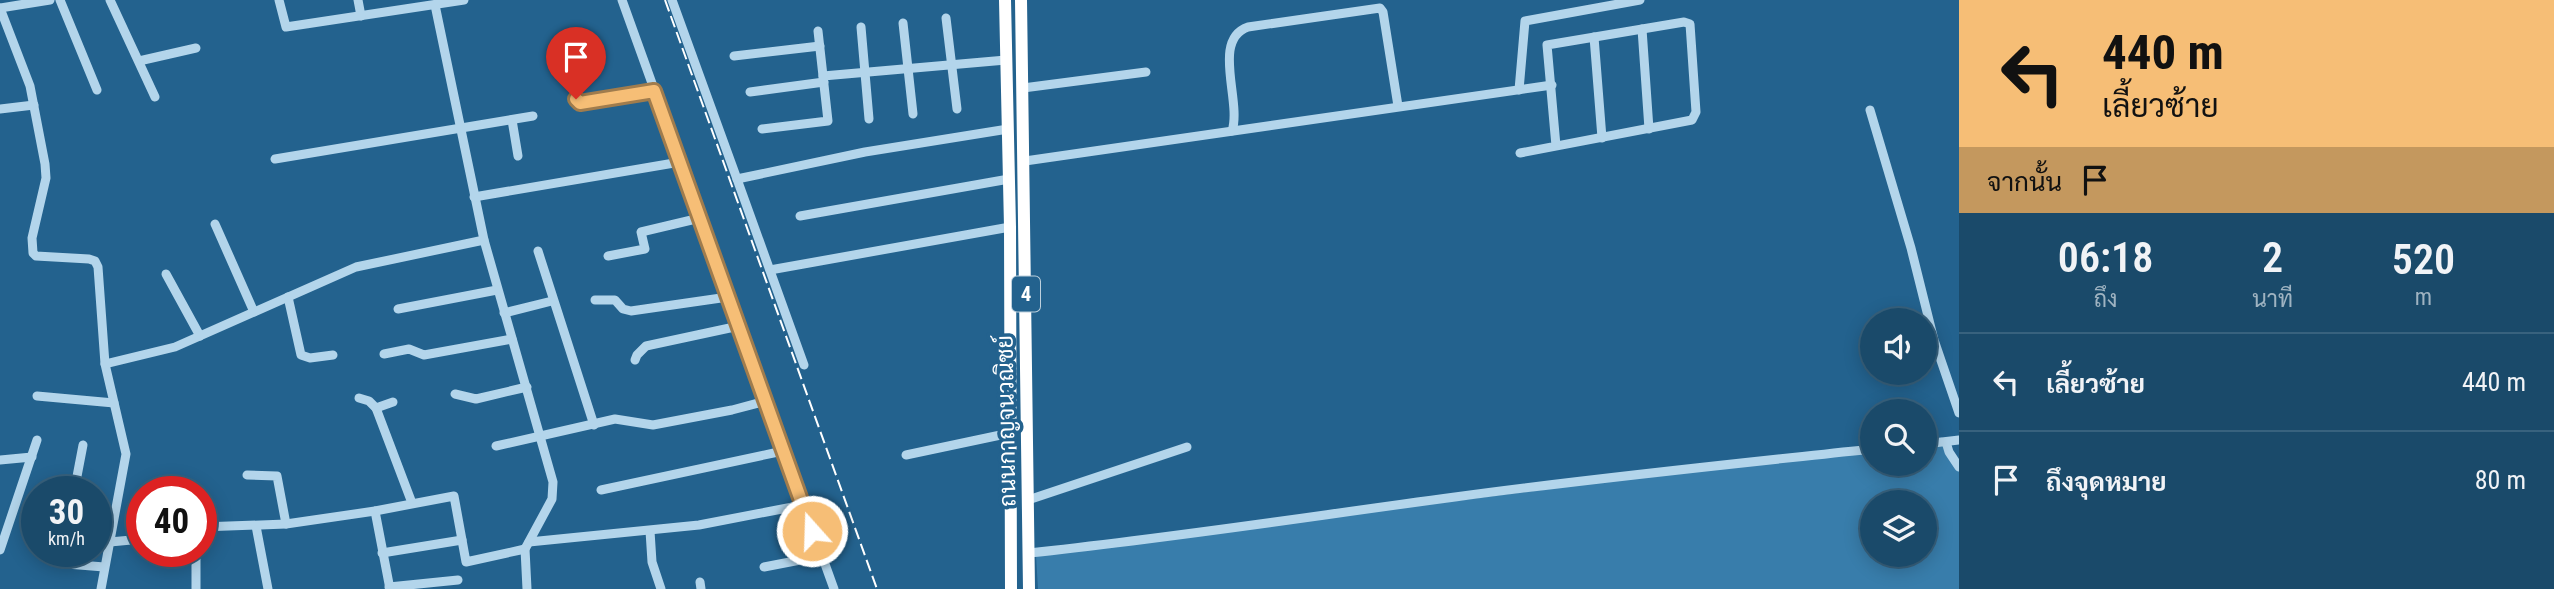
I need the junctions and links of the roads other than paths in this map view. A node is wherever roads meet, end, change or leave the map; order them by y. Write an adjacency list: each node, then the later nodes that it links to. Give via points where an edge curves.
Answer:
1 (50, 0): 14 (street)
2 (60, 0): 36 (street)
3 (110, 0): 28 (street)
4 (279, 0): 15 (street, via 286,27)
5 (358, 0): 15 (street)
6 (461, 0): 13 (street)
7 (622, 0): 38 (street)
8 (672, 0): 63 (street)
9 (1005, 0): 27 (highway, ถนนกาญจนวณิชย์ / 4)
10 (1021, 0): 35 (highway, ถนนกาญจนวณิชย์ / 4)
11 (1640, 0): 37 (street, via 1525,21)
12 (408, 4): 13 (street); 15 (street)
13 (435, 5): 51 (street)
14 (0, 8): 22 (street)
15 (361, 16)
16 (946, 18): 29 (street)
17 (903, 23): 30 (street)
18 (861, 27): 31 (street)
19 (1642, 29): 21 (street); 54 (street); 54 (street, via 1686,22 1691,38 1694,118)
20 (818, 31): 24 (street)
21 (1594, 37): 34 (street, via 1547,45); 56 (street)
22 (11, 38): 23 (street); 42 (street)
23 (0, 41)
24 (820, 46): 26 (street); 33 (street)
25 (196, 48): 28 (street)
26 (734, 56)
27 (1006, 60): 29 (street); 53 (highway, ถนนกาญจนวณิชย์ / 4)
28 (139, 61): 40 (street)
29 (953, 64): 30 (street); 44 (street)
30 (908, 68): 31 (street); 47 (street)
31 (865, 72): 33 (street); 49 (street)
32 (1146, 72): 35 (street)
33 (823, 79): 39 (street); 52 (street, via 828,121)
34 (1552, 85): 37 (street); 57 (street)
35 (1023, 88): 61 (highway, ถนนกาญจนวณิชย์ / 4)
36 (97, 90)
37 (1519, 90): 43 (street)
38 (654, 91): 41 (street, via 593,102); 62 (street)
39 (750, 92)
40 (155, 97)
41 (576, 99)
42 (34, 105): 45 (street); 89 (street, via 46,178 32,238 33,253 94,261)
43 (1398, 106): 55 (street); 55 (street, via 1380,8 1248,27 1235,35 1229,47 1236,117)
44 (957, 108)
45 (0, 109)
46 (1870, 110): 99 (street)
47 (913, 114)
48 (533, 116): 50 (street)
49 (869, 119)
50 (512, 120): 51 (street); 59 (street)
51 (459, 129): 60 (street); 65 (street)
52 (762, 129)
53 (1008, 129): 63 (street); 64 (highway, ถนนกาญจนวณิชย์ / 4)
54 (1649, 129): 56 (street)
55 (1232, 131): 61 (street)
56 (1602, 138): 57 (street)
57 (1556, 146): 58 (street)
58 (1520, 153)
59 (518, 156)
60 (275, 159)
61 (1025, 161): 119 (highway, ถนนกาญจนวณิชย์ / 4)
62 (680, 162): 65 (street); 67 (street)
63 (737, 179): 73 (street)
64 (1009, 179): 66 (street); 69 (highway, ถนนกาญจนวณิชย์ / 4)
65 (474, 197): 70 (street)
66 (800, 216)
67 (700, 218): 72 (street, via 642,232 645,249); 77 (street)
68 (215, 224): 81 (street)
69 (1010, 227): 73 (street); 101 (highway, ถนนกาญจนวณิชย์ / 4)
70 (484, 240): 75 (street); 76 (street, via 356,267)
71 (538, 251): 79 (street)
72 (608, 256)
73 (770, 270): 90 (street)
74 (166, 274): 84 (street)
75 (497, 290): 80 (street); 82 (street)
76 (288, 297): 81 (street); 87 (street, via 301,355)
77 (728, 297): 78 (street, via 631,311 615,300); 83 (street)
78 (595, 300)
79 (552, 301): 82 (street); 100 (street)
80 (398, 309)
81 (254, 312): 84 (street)
82 (504, 313): 85 (street)
83 (739, 326): 88 (street, via 646,346); 95 (street)
84 (200, 336): 89 (street)
85 (512, 339): 86 (street, via 424,355 409,349); 91 (street)
86 (384, 354)
87 (333, 355)
88 (635, 360)
89 (105, 364): 96 (street)
90 (804, 365)
91 (527, 387): 92 (street, via 476,399); 102 (street)
92 (455, 394)
93 (37, 396): 96 (street)
94 (359, 398): 98 (street)
95 (766, 401): 100 (street, via 658,424 617,419); 111 (street)
96 (114, 402): 126 (street, via 126,454)
97 (393, 402): 98 (street)
98 (377, 409): 120 (street)
99 (1959, 413)
100 (594, 425): 102 (street)
101 (1010, 433): 112 (street); 145 (highway, ถนนกาญจนวณิชย์ / 4)
102 (541, 436): 108 (street); 129 (street, via 554,490)
103 (1959, 439): 105 (street)
104 (37, 440): 113 (street)
105 (1946, 442): 106 (street); 115 (street)
106 (1937, 443)
107 (83, 445): 117 (street)
108 (496, 446)
109 (1187, 447): 119 (street)
110 (1860, 450): 132 (street, via 1609,477)
111 (783, 451): 118 (street); 121 (street)
112 (906, 455)
113 (32, 457): 114 (street); 130 (street)
114 (0, 460)
115 (1959, 467)
116 (247, 475): 123 (street, via 277,476)
117 (77, 476)
118 (601, 490)
119 (1028, 500): 132 (highway, ถนนกาญจนวณิชย์ / 4)
120 (412, 503): 122 (street); 128 (street, via 454,496)
121 (803, 505): 127 (street); 133 (street)
122 (375, 511): 123 (street); 131 (street)
123 (286, 524): 124 (street)
124 (256, 526): 125 (street); 141 (street)
125 (217, 527)
126 (112, 531)
127 (650, 531): 129 (street); 143 (street, via 652,562)
128 (462, 540): 129 (street, via 466,562); 131 (street)
129 (527, 545): 142 (street)
130 (0, 550)
131 (382, 553): 138 (street)
132 (1029, 553): 146 (highway, ถนนกาญจนวณิชย์ / 4)
133 (821, 556): 136 (street); 144 (street)
134 (104, 567): 139 (street)
135 (196, 567): 140 (street)
136 (764, 567)
137 (458, 580): 138 (street)
138 (389, 588)
139 (101, 589)
140 (196, 589)
141 (268, 589)
142 (527, 589)
143 (661, 589)
144 (834, 589)
145 (1011, 589)
146 (1029, 589)

